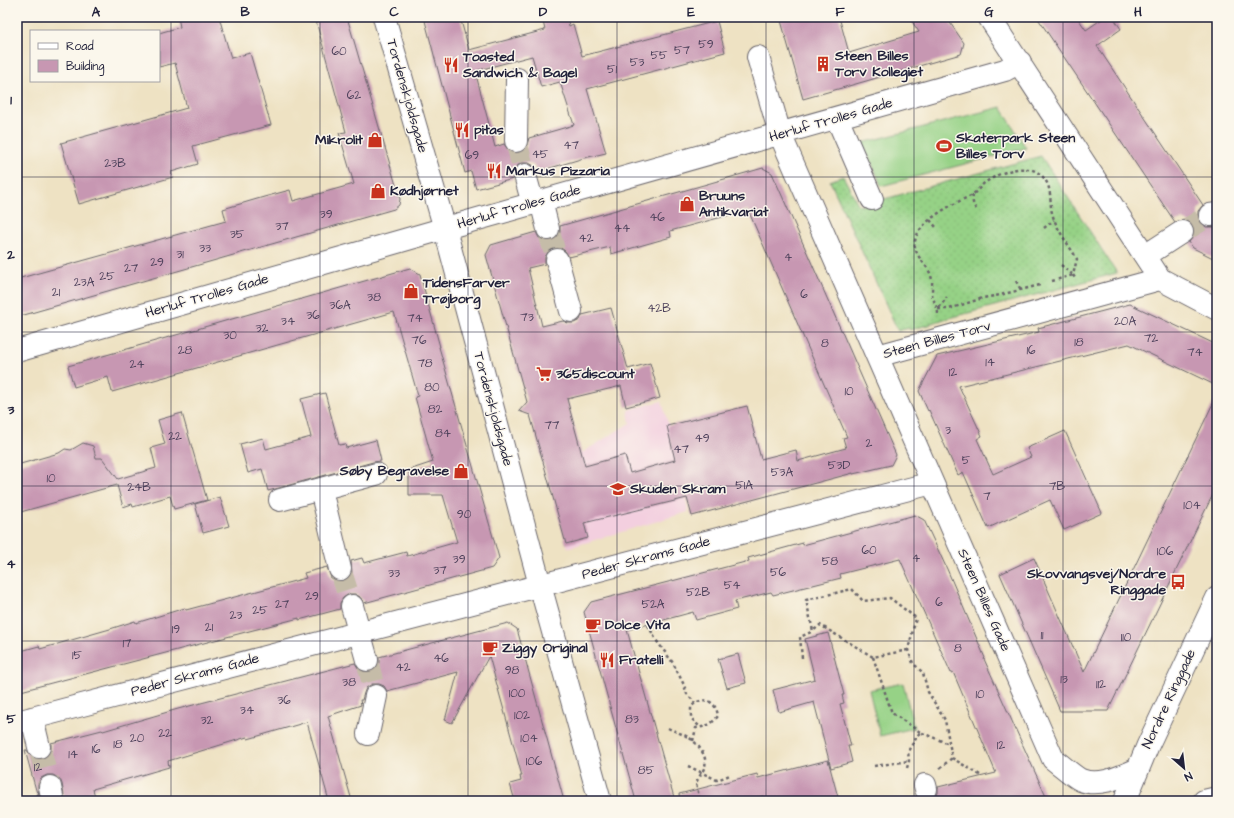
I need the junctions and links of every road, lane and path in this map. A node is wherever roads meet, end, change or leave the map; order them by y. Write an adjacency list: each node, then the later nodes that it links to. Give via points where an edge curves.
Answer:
1 (384, 17): 18 (street, Tordenskjoldsgade)
2 (998, 20): 4 (street)
3 (758, 57): 7 (street, Steen Billes Torv)
4 (1020, 62): 6 (street, Herluf Trolles Gade, via 1004,70); 21 (street)
5 (517, 79): 8 (street)
6 (837, 118): 7 (street, Herluf Trolles Gade); 11 (street)
7 (780, 134): 12 (street, Herluf Trolles Gade); 35 (street, Steen Billes Torv)
8 (516, 141)
9 (525, 175): 12 (street)
10 (973, 195): 13 (path, via 972,202); 14 (path, via 948,207); 15 (path, via 985,182 1003,173 1016,169 1032,171 1042,175 1048,184)
11 (872, 199)
12 (537, 202): 18 (street, Herluf Trolles Gade); 19 (street)
13 (978, 211)
14 (930, 220): 16 (path); 30 (path, via 917,234 915,242 917,255 932,278 932,293)
15 (1054, 220): 17 (path); 24 (path, via 1077,259)
16 (936, 227)
17 (1044, 228)
18 (445, 229): 34 (street, Herluf Trolles Gade); 41 (street, Tordenskjoldsgade)
19 (548, 229)
20 (1182, 232): 21 (street)
21 (1145, 256): 25 (street)
22 (557, 260): 32 (street)
23 (1061, 265): 24 (path)
24 (1073, 275): 27 (path); 29 (path)
25 (1160, 279): 29 (street, Steen Billes Torv); 31 (street)
26 (1016, 281): 27 (path)
27 (1021, 290): 30 (path, via 949,309)
28 (947, 297): 30 (path)
29 (1090, 298): 33 (street, Steen Billes Torv)
30 (938, 308): 33 (path)
31 (1217, 309)
32 (571, 311)
33 (935, 340): 35 (street, Steen Billes Torv)
34 (17, 351)
35 (877, 356): 37 (street, Steen Billes Gade)
36 (376, 474): 38 (street)
37 (932, 482): 41 (street, Peder Skrams Gade); 64 (street, Steen Billes Gade, via 1053,759 1081,780 1094,782 1115,779)
38 (321, 490): 39 (street); 40 (street)
39 (280, 500)
40 (340, 569)
41 (540, 585): 46 (street, Peder Skrams Gade); 70 (street, Tordenskjoldsgade)
42 (1217, 598): 64 (street, Nordre Ringgade)
43 (352, 606): 46 (street)
44 (648, 625): 52 (path, via 673,663 687,694)
45 (813, 631): 47 (path, via 806,600 852,589 863,601 890,598 916,618); 48 (path, via 820,625); 49 (path, via 800,637)
46 (359, 632): 50 (street); 53 (street, Peder Skrams Gade)
47 (908, 650): 48 (path); 59 (path, via 913,663 923,673 928,692 945,720)
48 (873, 657): 56 (path, via 892,714)
49 (802, 658)
50 (367, 660)
51 (376, 696): 57 (street)
52 (695, 703): 54 (path, via 691,707 691,718); 54 (path, via 711,702 717,710 718,716 713,723)
53 (24, 720): 60 (street, Peder Skrams Gade)
54 (700, 727): 58 (path, via 696,728)
55 (668, 728): 58 (path)
56 (920, 732): 59 (path); 61 (path, via 908,750)
57 (368, 734)
58 (693, 741): 65 (path, via 705,759)
59 (949, 744): 67 (path, via 952,758)
60 (39, 747)
61 (910, 761): 63 (path); 68 (path, via 906,769)
62 (688, 766): 65 (path)
63 (874, 766)
64 (1136, 770): 72 (street, Nordre Ringgade)
65 (702, 772): 66 (path, via 717,780); 71 (path, via 696,783)
66 (730, 775)
67 (980, 775)
68 (925, 787)
69 (1217, 798): 73 (street)
70 (600, 801)
71 (700, 801)
72 (1125, 801)
73 (1204, 801)

